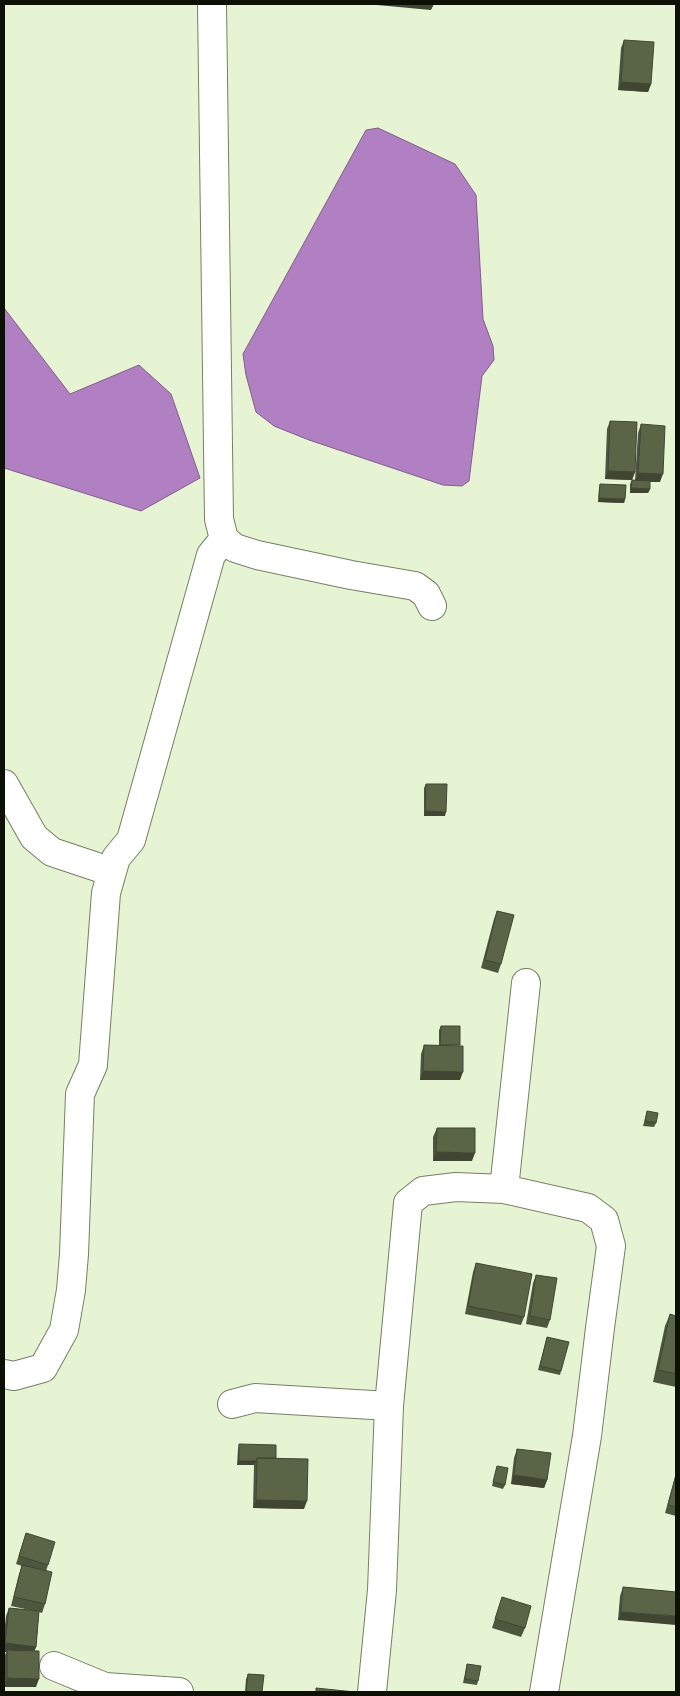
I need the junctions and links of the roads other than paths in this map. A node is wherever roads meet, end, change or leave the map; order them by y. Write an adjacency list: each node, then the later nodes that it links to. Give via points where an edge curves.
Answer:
1 (212, 4): 2 (street, via 219,519)
2 (224, 539): 3 (street, via 236,548 257,555 415,586 426,594); 5 (street, via 211,555 131,840 116,858)
3 (432, 606)
4 (4, 784): 5 (street, via 34,837 52,852)
5 (112, 872): 8 (street, via 106,892 93,1066 80,1094 74,1254 64,1330 44,1368 14,1376)
6 (526, 983): 7 (street)
7 (504, 1189): 10 (street, via 456,1187 424,1191 408,1203); 14 (street, via 588,1208 604,1220 611,1246 587,1436)
8 (4, 1374)
9 (232, 1404): 10 (street, via 255,1398)
10 (389, 1406): 13 (street, via 382,1590)
11 (54, 1666): 12 (street, via 105,1687)
12 (179, 1692)
13 (372, 1692)
14 (544, 1692)

